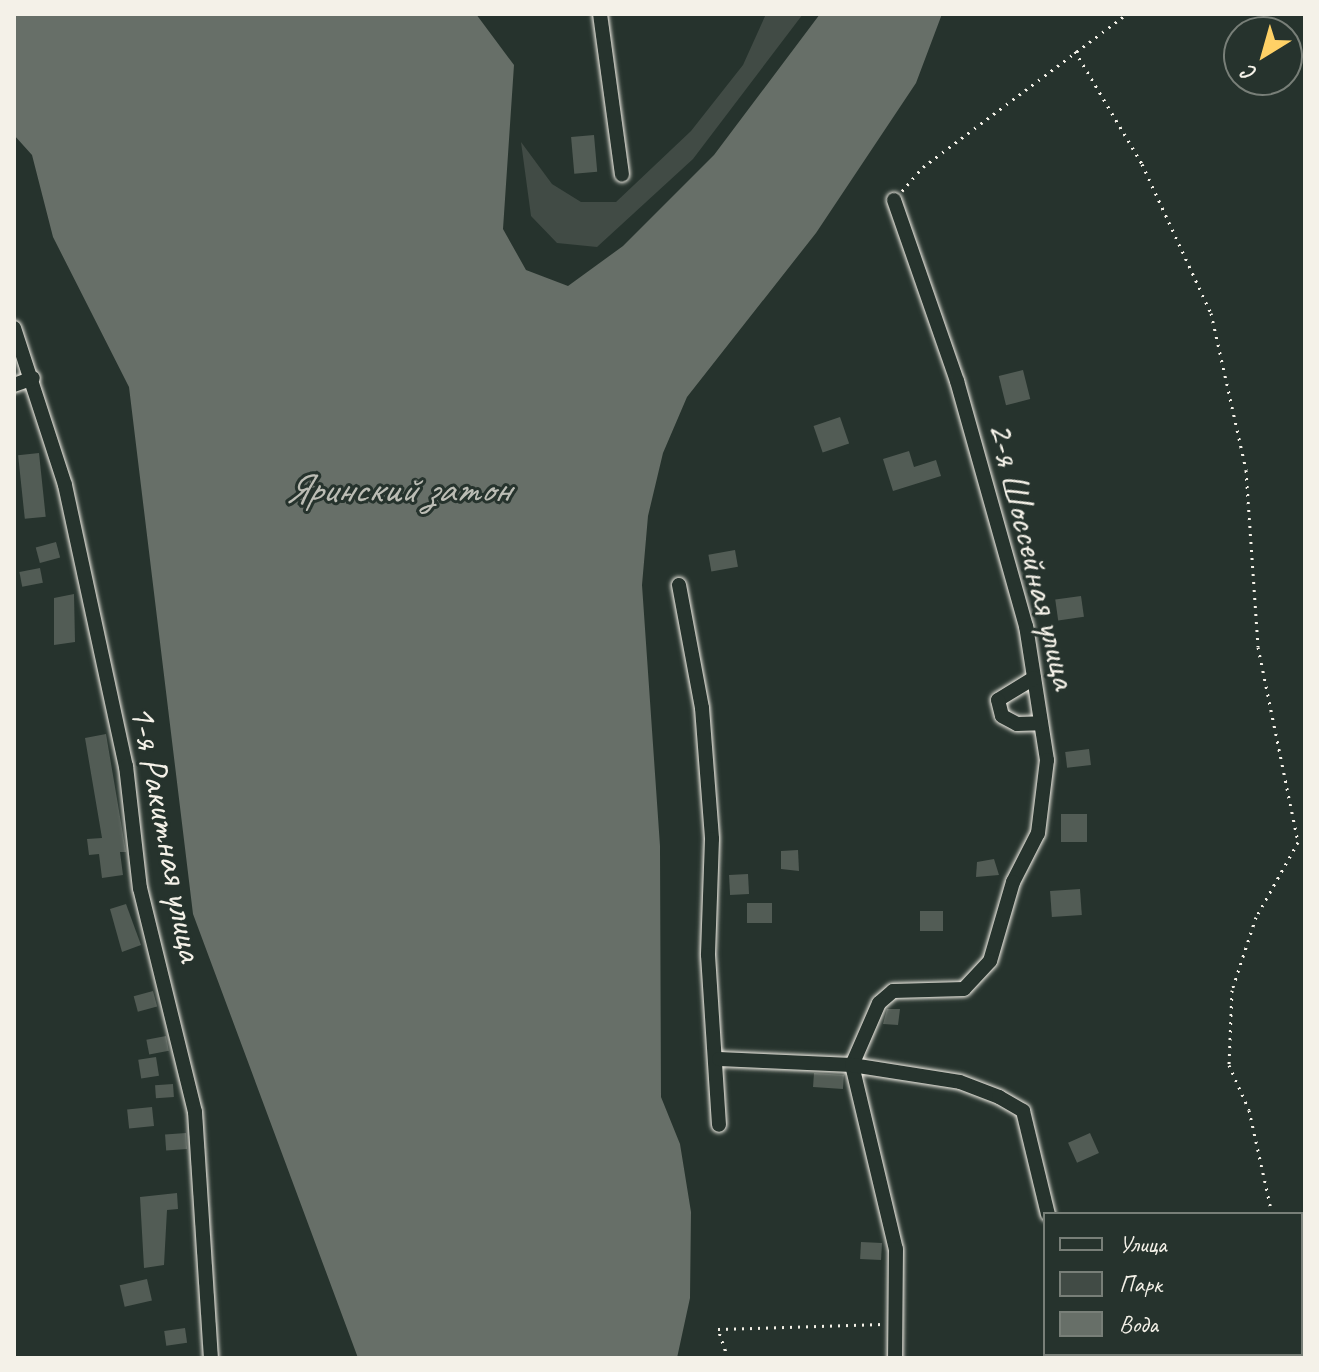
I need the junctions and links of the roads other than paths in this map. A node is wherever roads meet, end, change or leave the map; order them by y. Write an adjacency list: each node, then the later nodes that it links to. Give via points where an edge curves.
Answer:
1 (600, 14): 2 (street)
2 (622, 175)
3 (894, 200): 8 (street, 2-я Шоссейная улица, via 957,381)
4 (14, 328): 5 (street, 1-я Ракитная улица)
5 (33, 378): 6 (street); 15 (street, 1-я Ракитная улица, via 65,485 126,766 140,888 195,1112)
6 (14, 385)
7 (679, 585): 10 (street, via 702,708 712,839 708,955)
8 (1034, 678): 9 (street, 2-я Шоссейная улица); 9 (street, via 998,700 1002,716 1017,724)
9 (1041, 723): 11 (street, 2-я Шоссейная улица, via 1047,760 1038,833 1008,894 990,961 964,989 893,991 879,1003)
10 (719, 1059): 11 (street); 12 (street)
11 (852, 1065): 13 (street, via 960,1082 1023,1111); 16 (street, via 896,1249 891,1324)
12 (719, 1125)
13 (1048, 1212)
14 (1305, 1355): 17 (street)
15 (211, 1358)
16 (895, 1358)
17 (1299, 1358)

